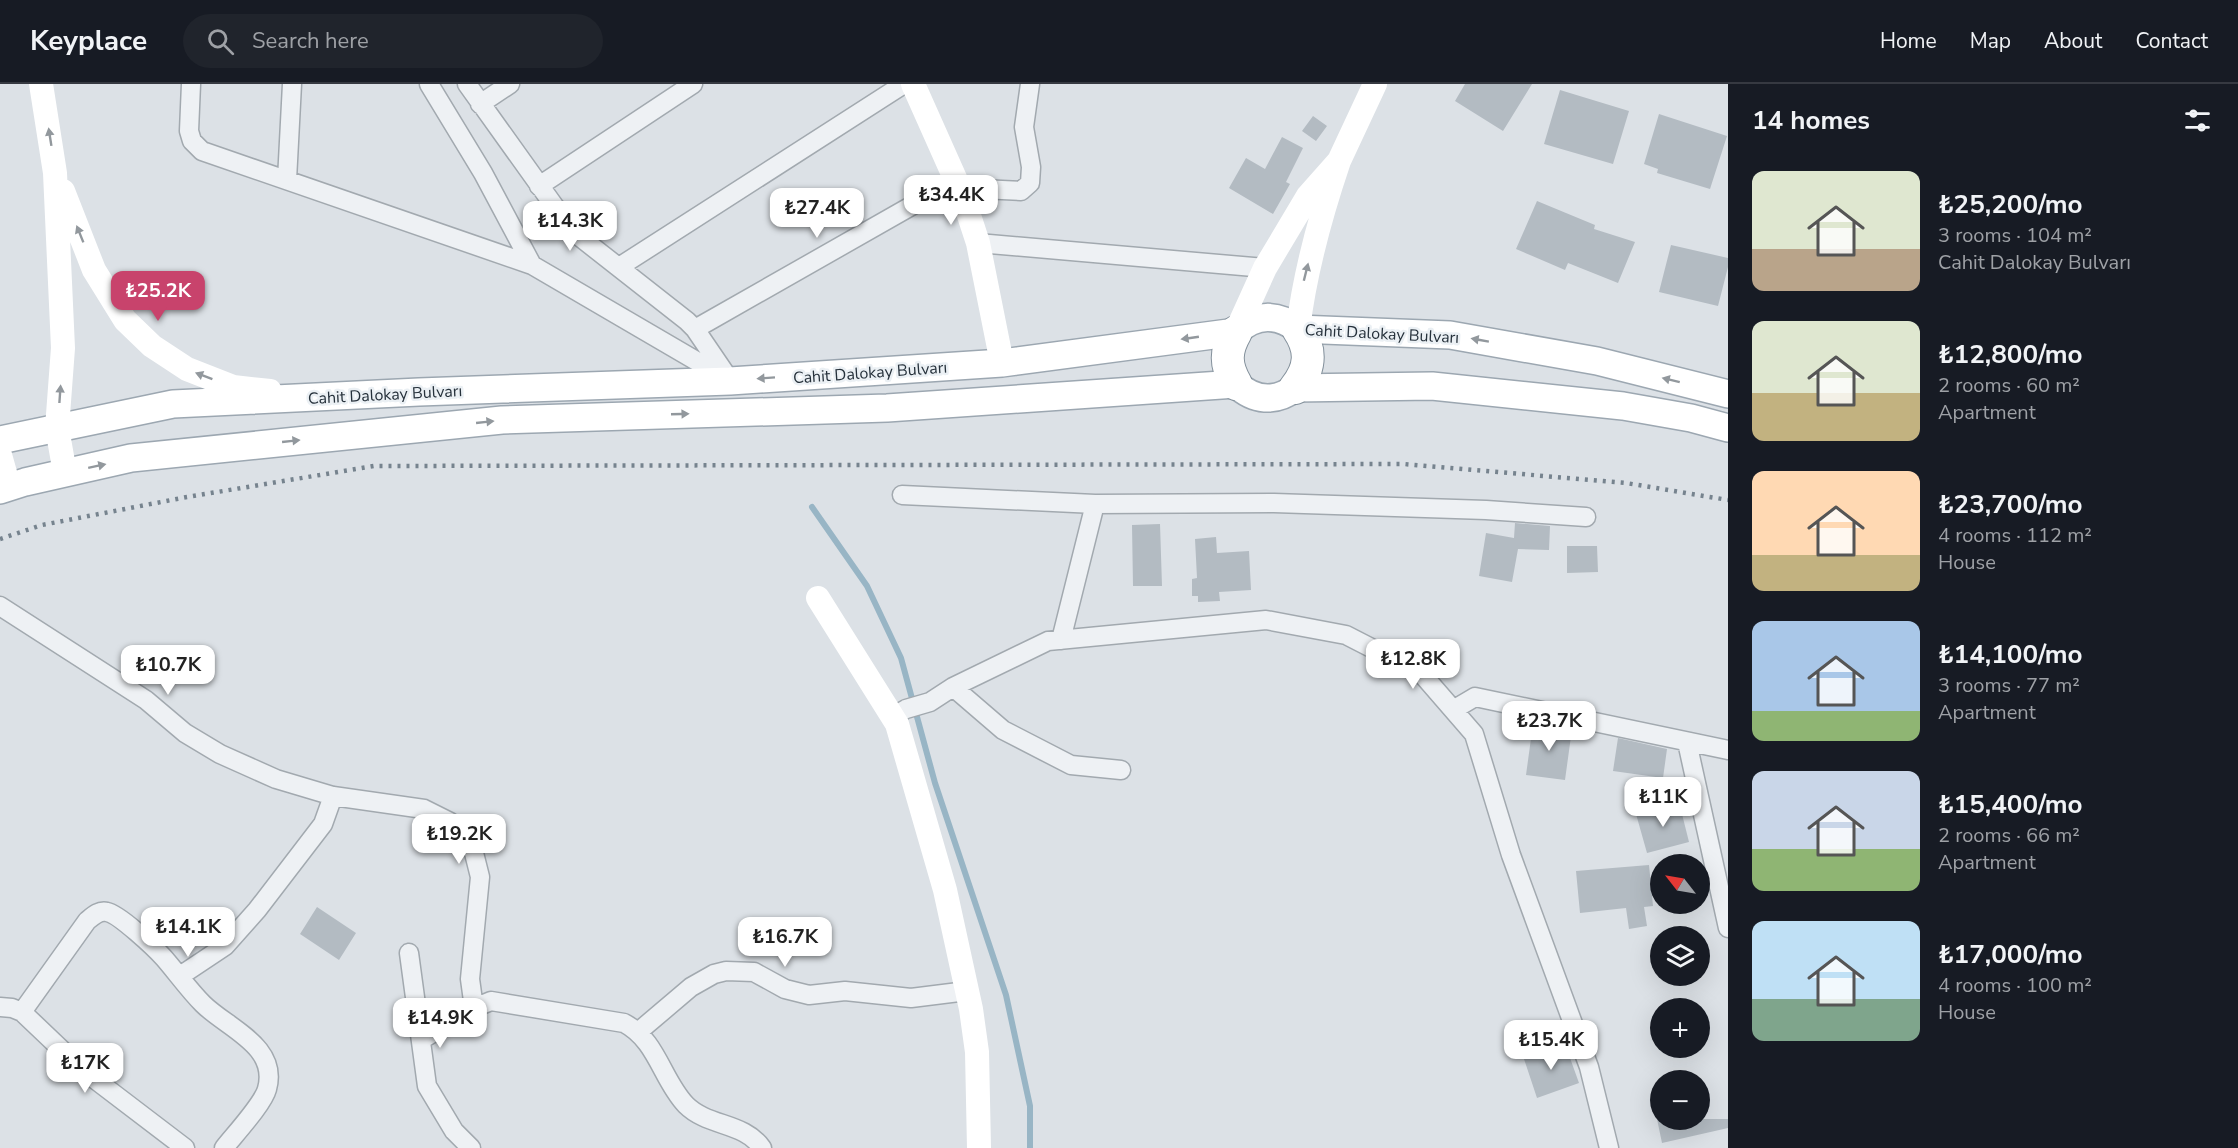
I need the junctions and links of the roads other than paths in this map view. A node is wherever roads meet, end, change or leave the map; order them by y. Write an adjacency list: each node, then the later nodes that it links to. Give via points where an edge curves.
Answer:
1 (41, 84): 14 (street, one-way to 1)
2 (191, 84): 15 (street, via 189,131 202,151)
3 (292, 84): 15 (street)
4 (429, 84): 19 (street)
5 (467, 84): 12 (street)
6 (510, 84): 12 (street)
7 (693, 84): 16 (street)
8 (904, 84): 20 (street)
9 (913, 84): 17 (street)
10 (1030, 84): 17 (street, via 1024,127 1030,183 1021,191)
11 (1375, 84): 13 (street)
12 (480, 104): 16 (street)
13 (1339, 161): 21 (street, via 1308,196); 23 (street, one-way to 13, via 1317,227)
14 (56, 173): 30 (street, one-way to 14, via 233,387 187,369 152,346 124,320 94,270); 31 (street, one-way to 14, via 63,348)
15 (287, 180): 19 (street)
16 (539, 186): 20 (street, via 580,237)
17 (960, 187): 18 (street); 22 (street)
18 (978, 243): 21 (street); 25 (street)
19 (532, 265): 26 (street)
20 (619, 267): 22 (street)
21 (1265, 268): 24 (street)
22 (695, 329): 26 (street)
23 (1298, 329): 24 (main road, Cahit Dalokay Bulvarı, via 1277,317 1265,317 1244,324); 28 (highway, via 1305,340 1308,365); 29 (main road, Cahit Dalokay Bulvarı, one-way to 23, via 1597,361 1450,335)
24 (1236, 332): 25 (main road, Cahit Dalokay Bulvarı, one-way to 25); 27 (highway, via 1227,358)
25 (1002, 363): 26 (main road, Cahit Dalokay Bulvarı, one-way to 26)
26 (730, 381): 30 (main road, Cahit Dalokay Bulvarı)
27 (1236, 384): 28 (main road, via 1255,397 1267,399); 35 (main road, Cahit Dalokay Bulvarı, one-way to 27, via 131,458 502,420 887,408)
28 (1295, 388): 32 (main road, via 1432,386 1623,406)
29 (1728, 394)
30 (323, 397): 31 (main road, Cahit Dalokay Bulvarı, via 173,404)
31 (57, 428): 33 (main road, Cahit Dalokay Bulvarı); 35 (street)
32 (1728, 428)
33 (0, 440)
34 (0, 455): 36 (street)
35 (65, 473): 36 (main road, Cahit Dalokay Bulvarı)
36 (5, 489)
37 (902, 495): 38 (street)
38 (1095, 504): 39 (street, via 1274,503 1486,510); 42 (street)
39 (1586, 518)
40 (818, 597): 45 (street)
41 (0, 606): 49 (street, via 146,700 185,733 220,754 276,779)
42 (1061, 640): 43 (street, via 1048,641); 44 (street, via 1266,620 1346,635 1422,674)
43 (953, 687): 45 (street, via 930,702); 48 (street, via 1003,730 1071,765)
44 (1453, 710): 46 (street, via 1475,697); 64 (street, via 1474,734 1511,855 1589,1067)
45 (899, 713): 53 (street, via 897,724 945,890)
46 (1687, 742): 47 (street); 50 (street)
47 (1728, 750)
48 (1121, 770)
49 (333, 796): 52 (street, via 323,824 256,910 225,946); 55 (street, via 424,809 450,822 469,842 480,878 470,979)
50 (1728, 928)
51 (409, 953): 58 (street)
52 (180, 976): 56 (street, via 157,950 116,916 98,913 87,921); 60 (street, via 202,1004 255,1045 267,1062 269,1081 263,1099)
53 (967, 991): 57 (street, via 911,998 846,991 809,994 785,989 754,972 726,971 691,987); 63 (street, via 977,1052)
54 (0, 1007): 56 (street)
55 (474, 1008): 57 (street, via 491,1001 616,1021); 58 (street)
56 (22, 1012): 59 (street, via 84,1071)
57 (638, 1032): 62 (street, via 686,1104 712,1122 744,1131)
58 (421, 1040): 61 (street, via 427,1086 454,1131)
59 (185, 1148)
60 (224, 1148)
61 (471, 1148)
62 (762, 1148)
63 (979, 1148)
64 (1609, 1148)

